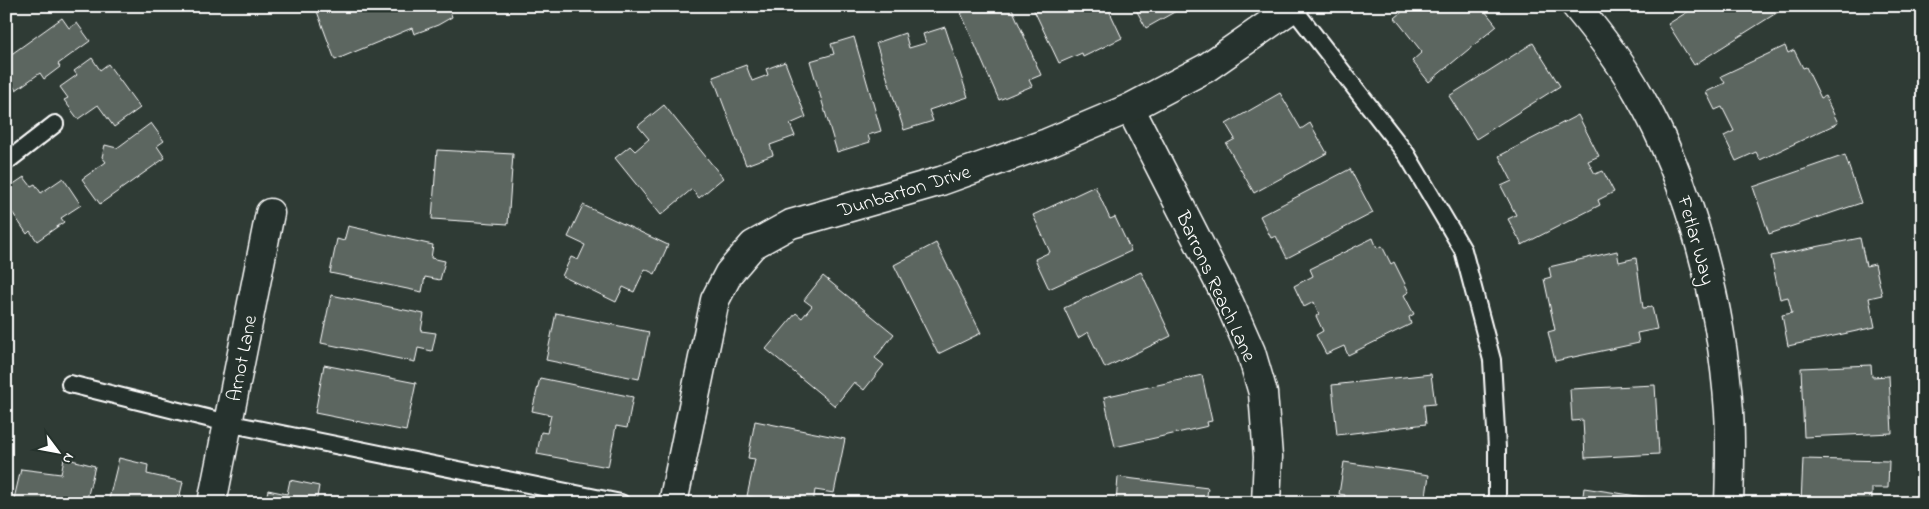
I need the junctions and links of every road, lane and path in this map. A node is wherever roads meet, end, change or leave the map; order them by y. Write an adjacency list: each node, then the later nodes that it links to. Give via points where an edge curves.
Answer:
1 (1576, 6): 14 (street, Fetlar Way, via 1604,40 1638,92 1661,136 1706,264 1721,338 1729,412)
2 (1294, 7): 3 (street, Dunbarton Drive, via 1206,68); 13 (lane, via 1407,155 1463,250 1492,360)
3 (1130, 108): 11 (street, Dunbarton Drive, via 1047,143 941,181 791,224 754,245 729,273 715,300); 12 (street, Barrons Reach Lane, via 1229,302 1251,352 1263,393 1268,457)
4 (55, 124): 5 (lane)
5 (6, 162)
6 (270, 213): 8 (street, Arnot Lane)
7 (70, 384): 8 (lane)
8 (227, 423): 9 (street, Arnot Lane); 10 (lane)
9 (212, 503)
10 (621, 503)
11 (674, 503)
12 (1266, 503)
13 (1497, 503)
14 (1730, 503)

